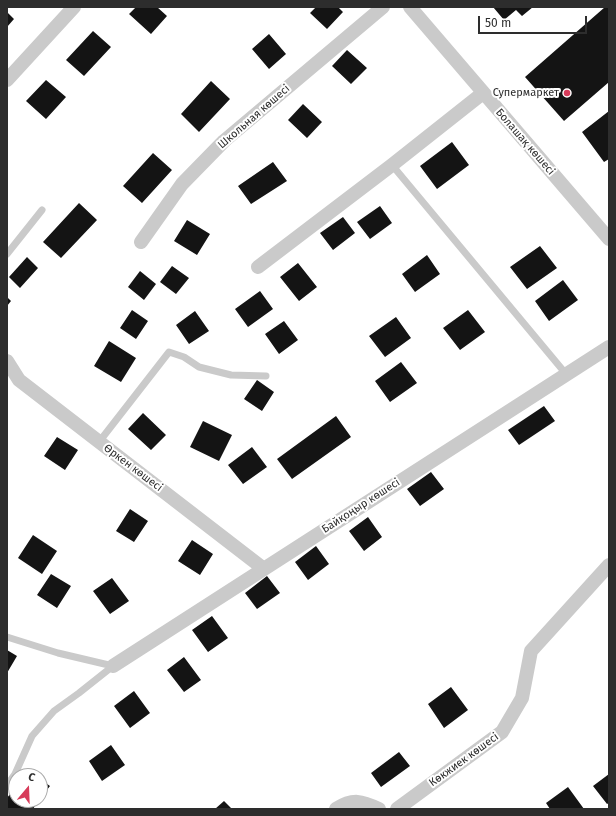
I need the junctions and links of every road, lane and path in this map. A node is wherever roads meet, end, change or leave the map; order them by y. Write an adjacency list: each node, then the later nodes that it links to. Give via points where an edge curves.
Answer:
1 (74, 7): 4 (street)
2 (383, 7): 9 (street, Школьная көшесі, via 224,141 182,184)
3 (410, 7): 5 (street, Болашақ көшесі)
4 (7, 80)
5 (483, 93): 6 (street); 8 (street, Болашақ көшесі)
6 (392, 165): 11 (street); 14 (lane)
7 (42, 210): 10 (lane)
8 (609, 240)
9 (141, 242)
10 (7, 254)
11 (258, 267)
12 (609, 347): 14 (street, Байқоңыр көшесі)
13 (7, 361): 16 (street, Өркен көшесі, via 19,380)
14 (566, 374): 18 (street, Байқоңыр көшесі)
15 (266, 376): 16 (lane, via 231,375 199,368 184,357 169,352)
16 (99, 442): 18 (street, Өркен көшесі)
17 (609, 565): 24 (street, Көкжиек көшесі, via 531,651 522,698 502,732)
18 (264, 569): 20 (street, Байқоңыр көшесі)
19 (7, 637): 20 (lane)
20 (113, 666): 21 (lane, via 54,711 32,736 15,774)
21 (7, 784)
22 (336, 809): 23 (street, via 345,803 356,801)
23 (380, 809)
24 (397, 809)

